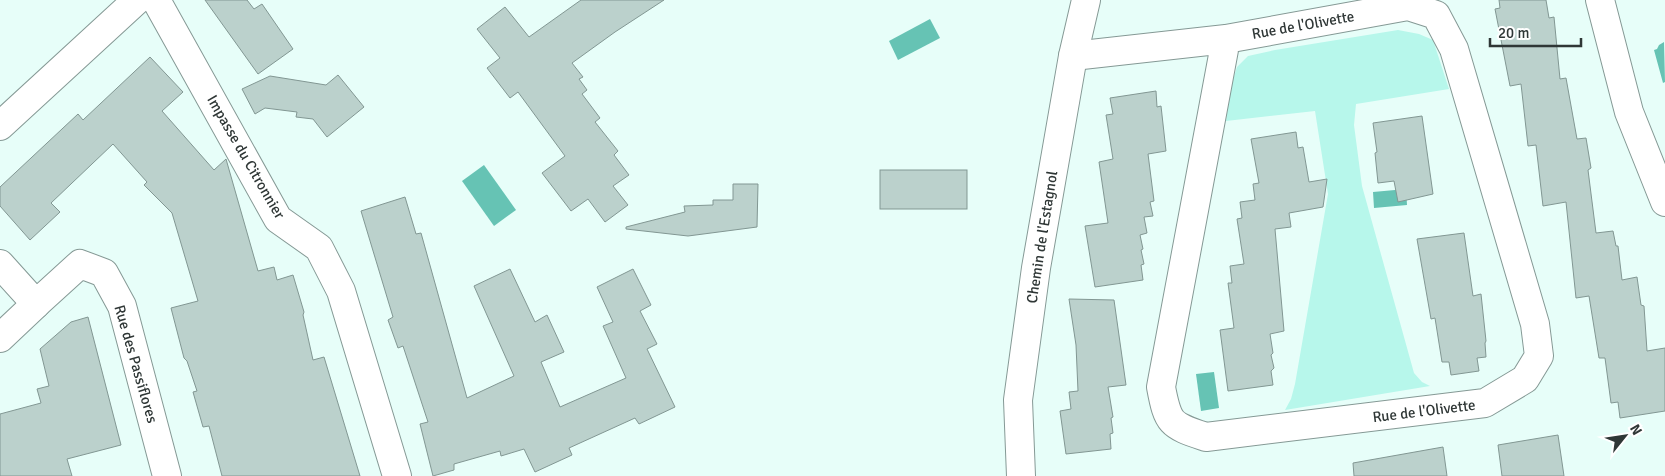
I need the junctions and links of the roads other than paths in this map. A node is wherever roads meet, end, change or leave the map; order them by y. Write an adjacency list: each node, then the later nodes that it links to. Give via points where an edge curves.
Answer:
1 (137, 0): 7 (street)
2 (156, 0): 13 (street, Impasse du Citronnier, via 278,219 319,248 341,291)
3 (1086, 0): 6 (street, Chemin de l'Estagnol)
4 (1600, 0): 8 (street, via 1629,112)
5 (1226, 39): 5 (street, Rue de l'Olivette, via 1408,6 1436,15 1454,49 1535,324 1539,356 1525,380 1485,403 1206,437 1178,427 1166,413 1161,387); 6 (street, Rue de l'Olivette)
6 (1073, 56): 14 (street, Chemin de l'Estagnol, via 1036,268 1018,400)
7 (0, 126)
8 (1665, 202)
9 (0, 264): 10 (street)
10 (36, 304): 11 (street); 12 (street, Rue des Passiflores, via 80,264 104,273 122,306)
11 (0, 338)
12 (167, 476)
13 (397, 476)
14 (1021, 476)

